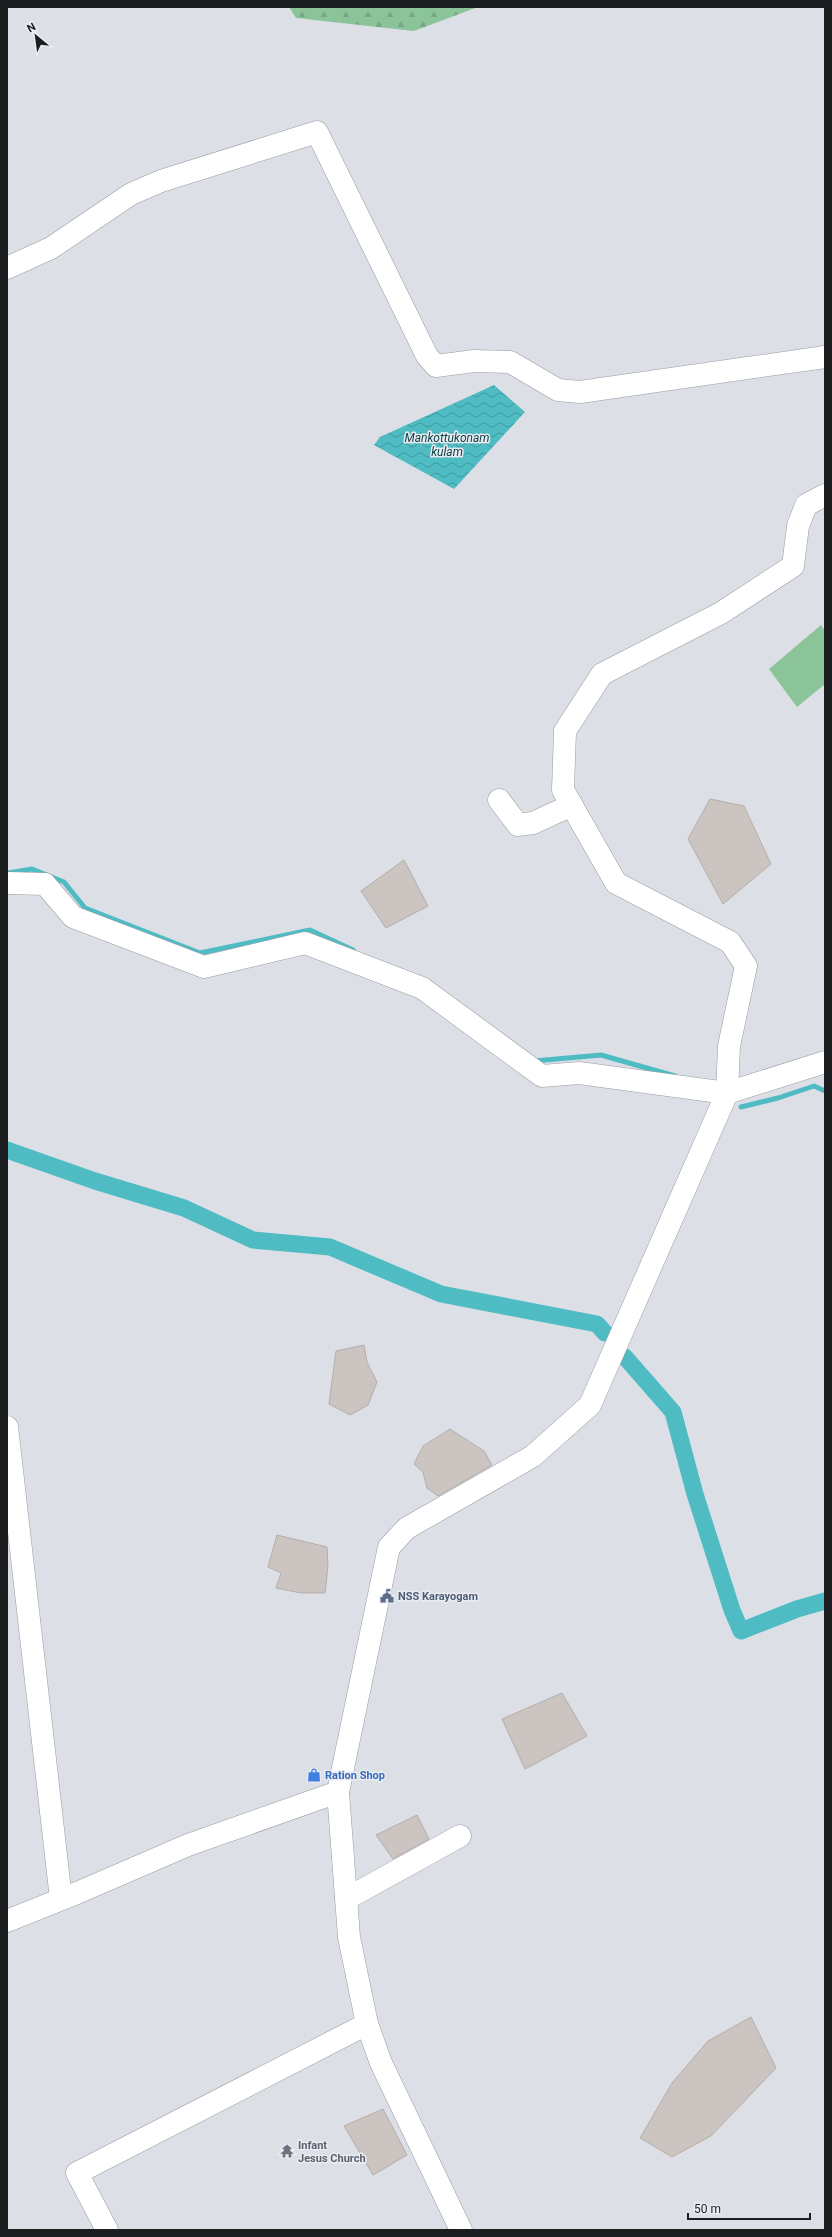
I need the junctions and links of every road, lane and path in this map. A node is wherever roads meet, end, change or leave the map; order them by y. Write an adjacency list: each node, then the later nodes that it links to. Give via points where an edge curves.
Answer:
1 (7, 268): 2 (street, via 51,248 131,194 161,181 317,132 428,356 436,366 474,361 510,362 558,390 580,392)
2 (825, 357)
3 (825, 495): 5 (street, via 806,505 798,526 793,566 721,613 602,674 565,731 563,790)
4 (499, 800): 5 (street, via 518,825 533,823)
5 (572, 805): 8 (street, via 616,883 730,942 746,966 729,1046)
6 (7, 883): 8 (street, via 45,884 73,917 204,968 305,943 422,988 542,1076 579,1073)
7 (825, 1062): 8 (street)
8 (727, 1092): 10 (street, via 590,1405 533,1456 407,1528 388,1547)
9 (7, 1427): 13 (street)
10 (338, 1792): 12 (street); 13 (street, via 188,1845)
11 (460, 1836): 12 (street)
12 (346, 1899): 15 (street, via 349,1937)
13 (61, 1900): 14 (street)
14 (7, 1921)
15 (367, 2024): 16 (street, via 77,2174); 17 (street, via 381,2063)
16 (107, 2230)
17 (461, 2230)

